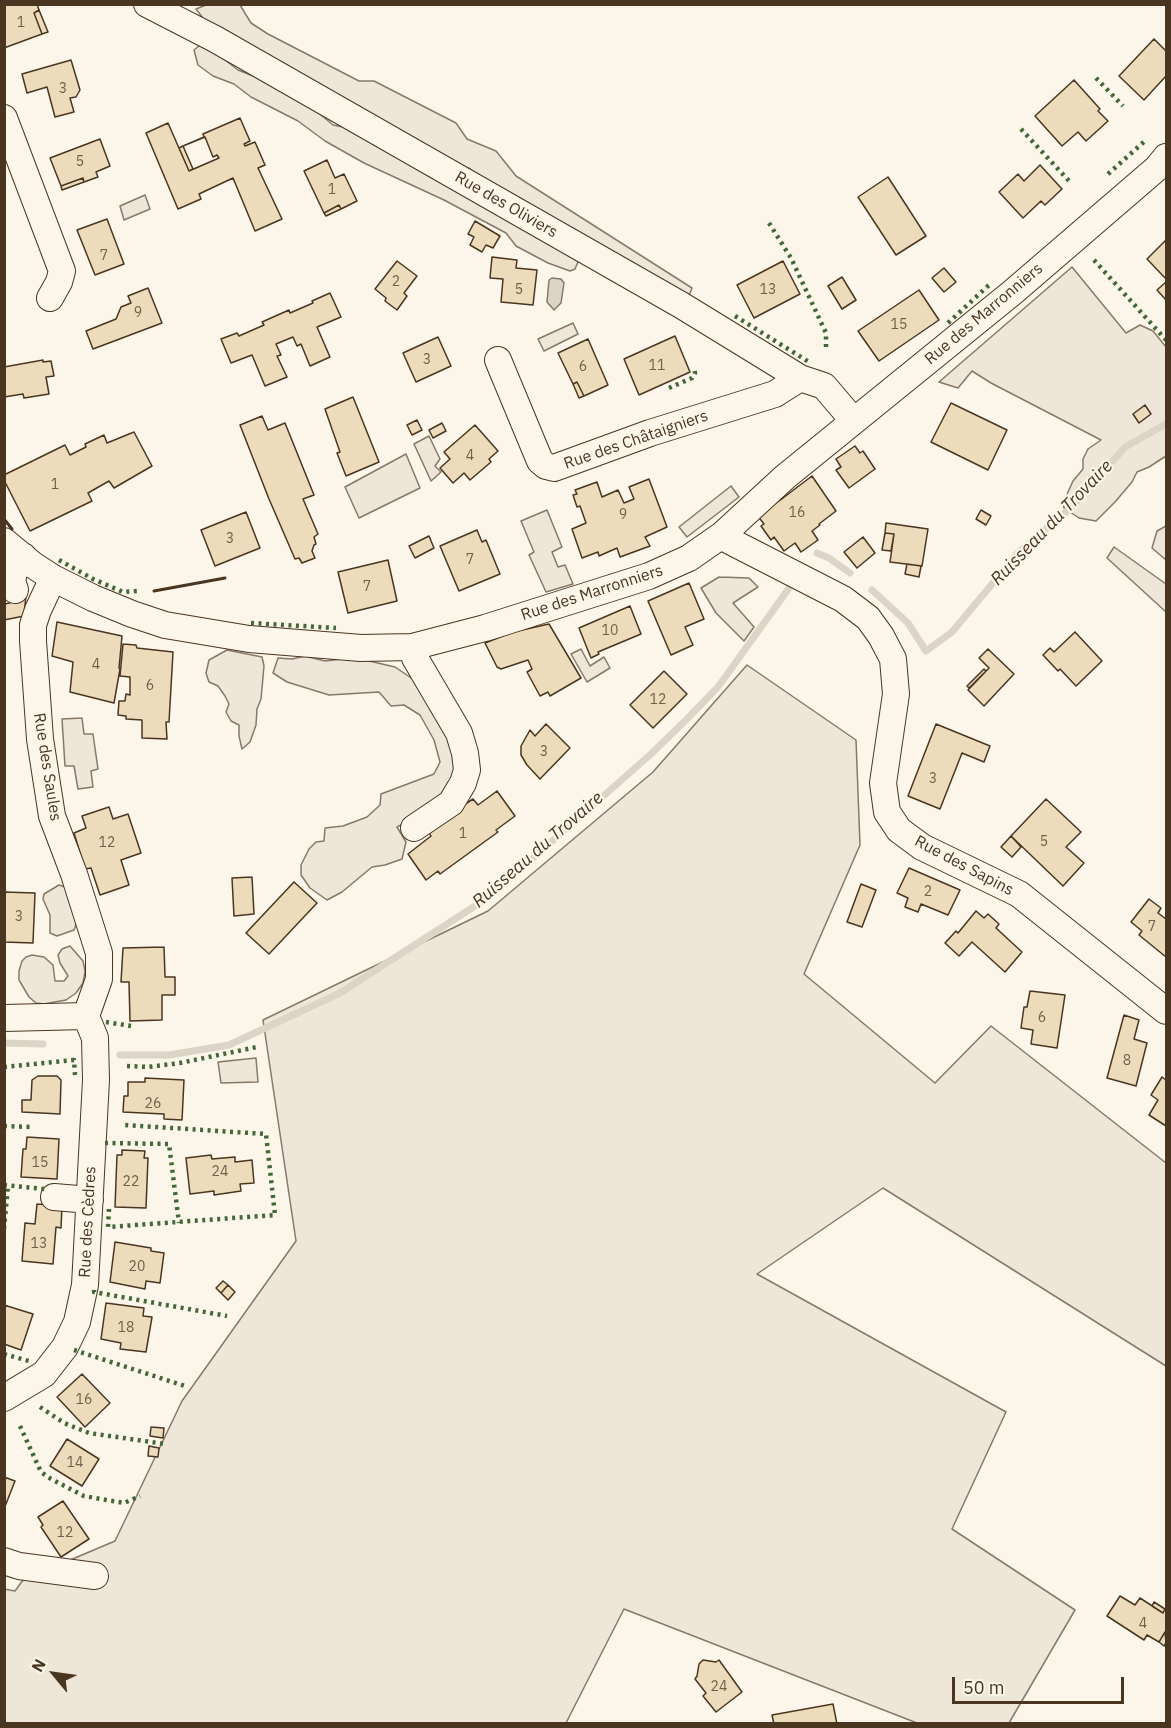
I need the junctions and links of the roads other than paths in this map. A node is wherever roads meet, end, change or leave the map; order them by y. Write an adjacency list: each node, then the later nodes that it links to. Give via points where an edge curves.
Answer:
1 (161, 7): 6 (street, Rue des Oliviers, via 681,305)
2 (4, 118): 4 (street, via 62,271)
3 (1167, 157): 7 (street, Rue des Marronniers, via 1013,292)
4 (50, 298)
5 (498, 360): 6 (street, Rue des Châtaigniers, via 540,461 554,468 775,394)
6 (800, 378): 7 (street, Rue des Oliviers, via 827,378)
7 (853, 420): 8 (street, Rue des Marronniers)
8 (722, 535): 12 (street, Rue des Marronniers, via 689,558 649,576); 14 (street, Rue des Sapins, via 843,599 868,618 881,636 893,659 896,694 882,783 887,812 899,830 922,847 1019,894)
9 (14, 549): 10 (street, Rue des Marronniers); 11 (street)
10 (53, 578): 12 (street, Rue des Marronniers, via 132,614 196,631 286,643); 15 (street, Rue des Saules, via 33,625 40,739 52,816 99,953 99,979)
11 (15, 590)
12 (412, 647): 13 (street, via 459,733 467,770 451,803)
13 (414, 828)
14 (1167, 1011)
15 (86, 1016): 16 (street); 18 (street, Rue des Cèdres, via 94,1038 96,1080)
16 (4, 1018)
17 (54, 1197): 18 (street)
18 (90, 1200): 19 (street, Rue des Cèdres, via 85,1285 77,1322 65,1347 44,1374)
19 (4, 1398)
20 (4, 1561): 21 (street)
21 (95, 1576)

